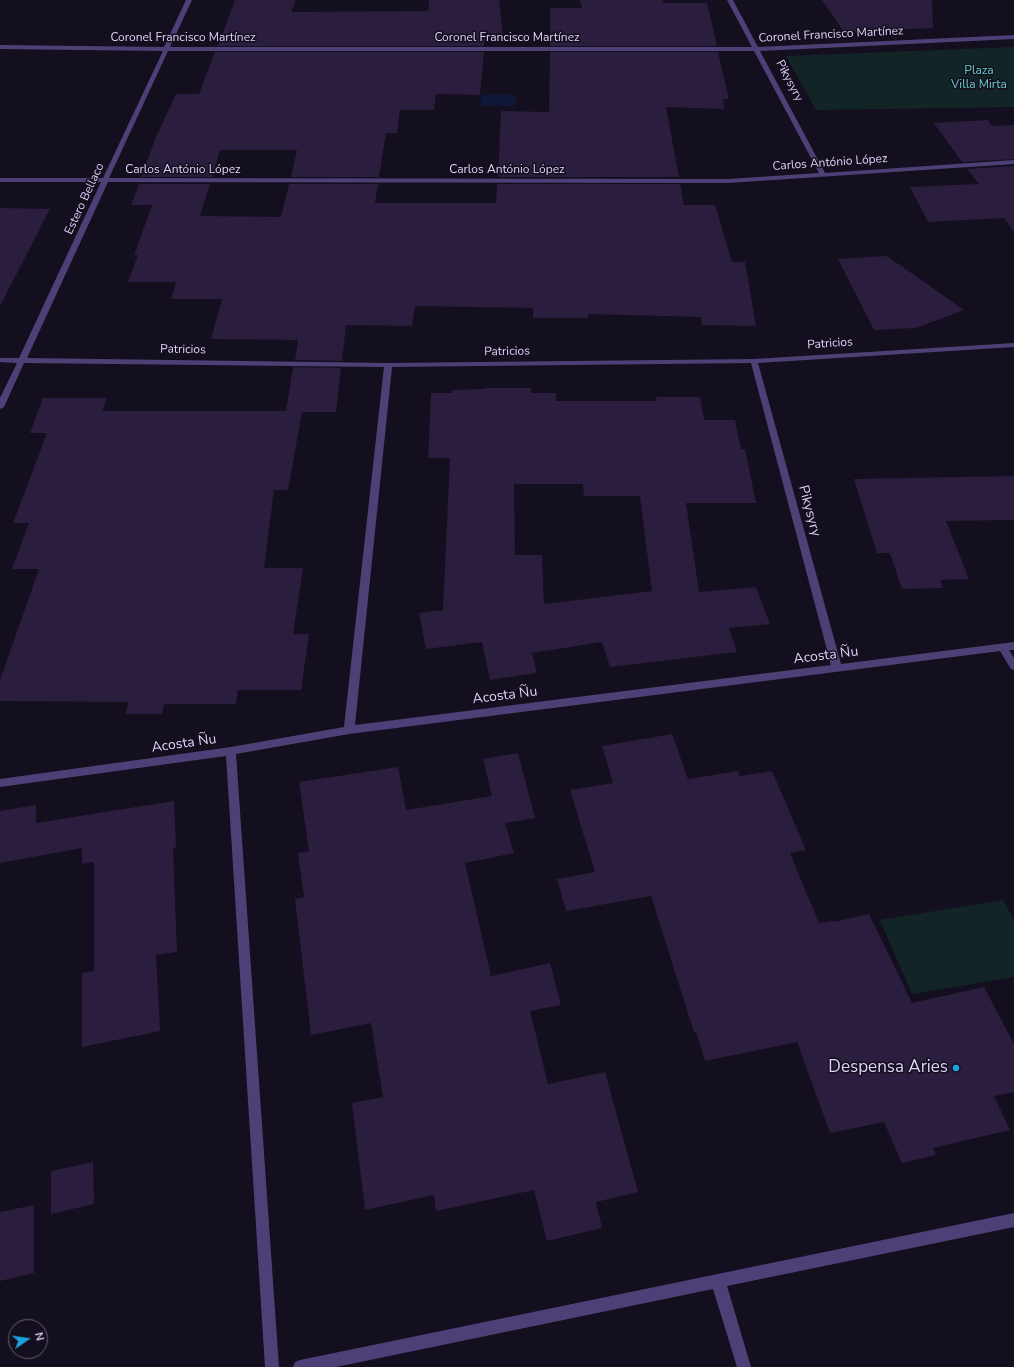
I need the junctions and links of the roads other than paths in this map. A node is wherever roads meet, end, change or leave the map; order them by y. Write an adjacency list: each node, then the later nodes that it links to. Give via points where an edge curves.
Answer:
1 (189, 0): 5 (street, Estero Bellaco)
2 (730, 0): 6 (street, Pikysyry)
3 (1014, 37): 6 (street, Coronel Francisco Martínez)
4 (0, 47): 5 (street, Coronel Francisco Martínez)
5 (166, 49): 6 (street, Coronel Francisco Martínez); 10 (street, Estero Bellaco)
6 (757, 49): 8 (street, Pikysyry)
7 (1014, 162): 8 (street, Carlos António López)
8 (823, 175): 10 (street, Carlos António López, via 728,182)
9 (0, 180): 10 (street, Carlos António López)
10 (106, 181): 13 (street, Estero Bellaco)
11 (1014, 345): 14 (street, Patricios)
12 (0, 360): 13 (street, Patricios)
13 (22, 360): 15 (street, Patricios); 16 (street, Estero Bellaco)
14 (754, 361): 15 (street, Patricios); 20 (street, Pikysyry)
15 (388, 365): 21 (street)
16 (0, 407)
17 (1014, 646): 18 (street, Acosta Ñu)
18 (1002, 647): 19 (street); 20 (street, Acosta Ñu)
19 (1014, 666)
20 (837, 668): 21 (street, Acosta Ñu)
21 (349, 730): 22 (street, Acosta Ñu)
22 (231, 751): 23 (street, Acosta Ñu); 26 (street)
23 (0, 783)
24 (1014, 1220): 25 (street)
25 (718, 1281): 27 (street); 28 (street)
26 (272, 1367)
27 (300, 1367)
28 (744, 1367)

